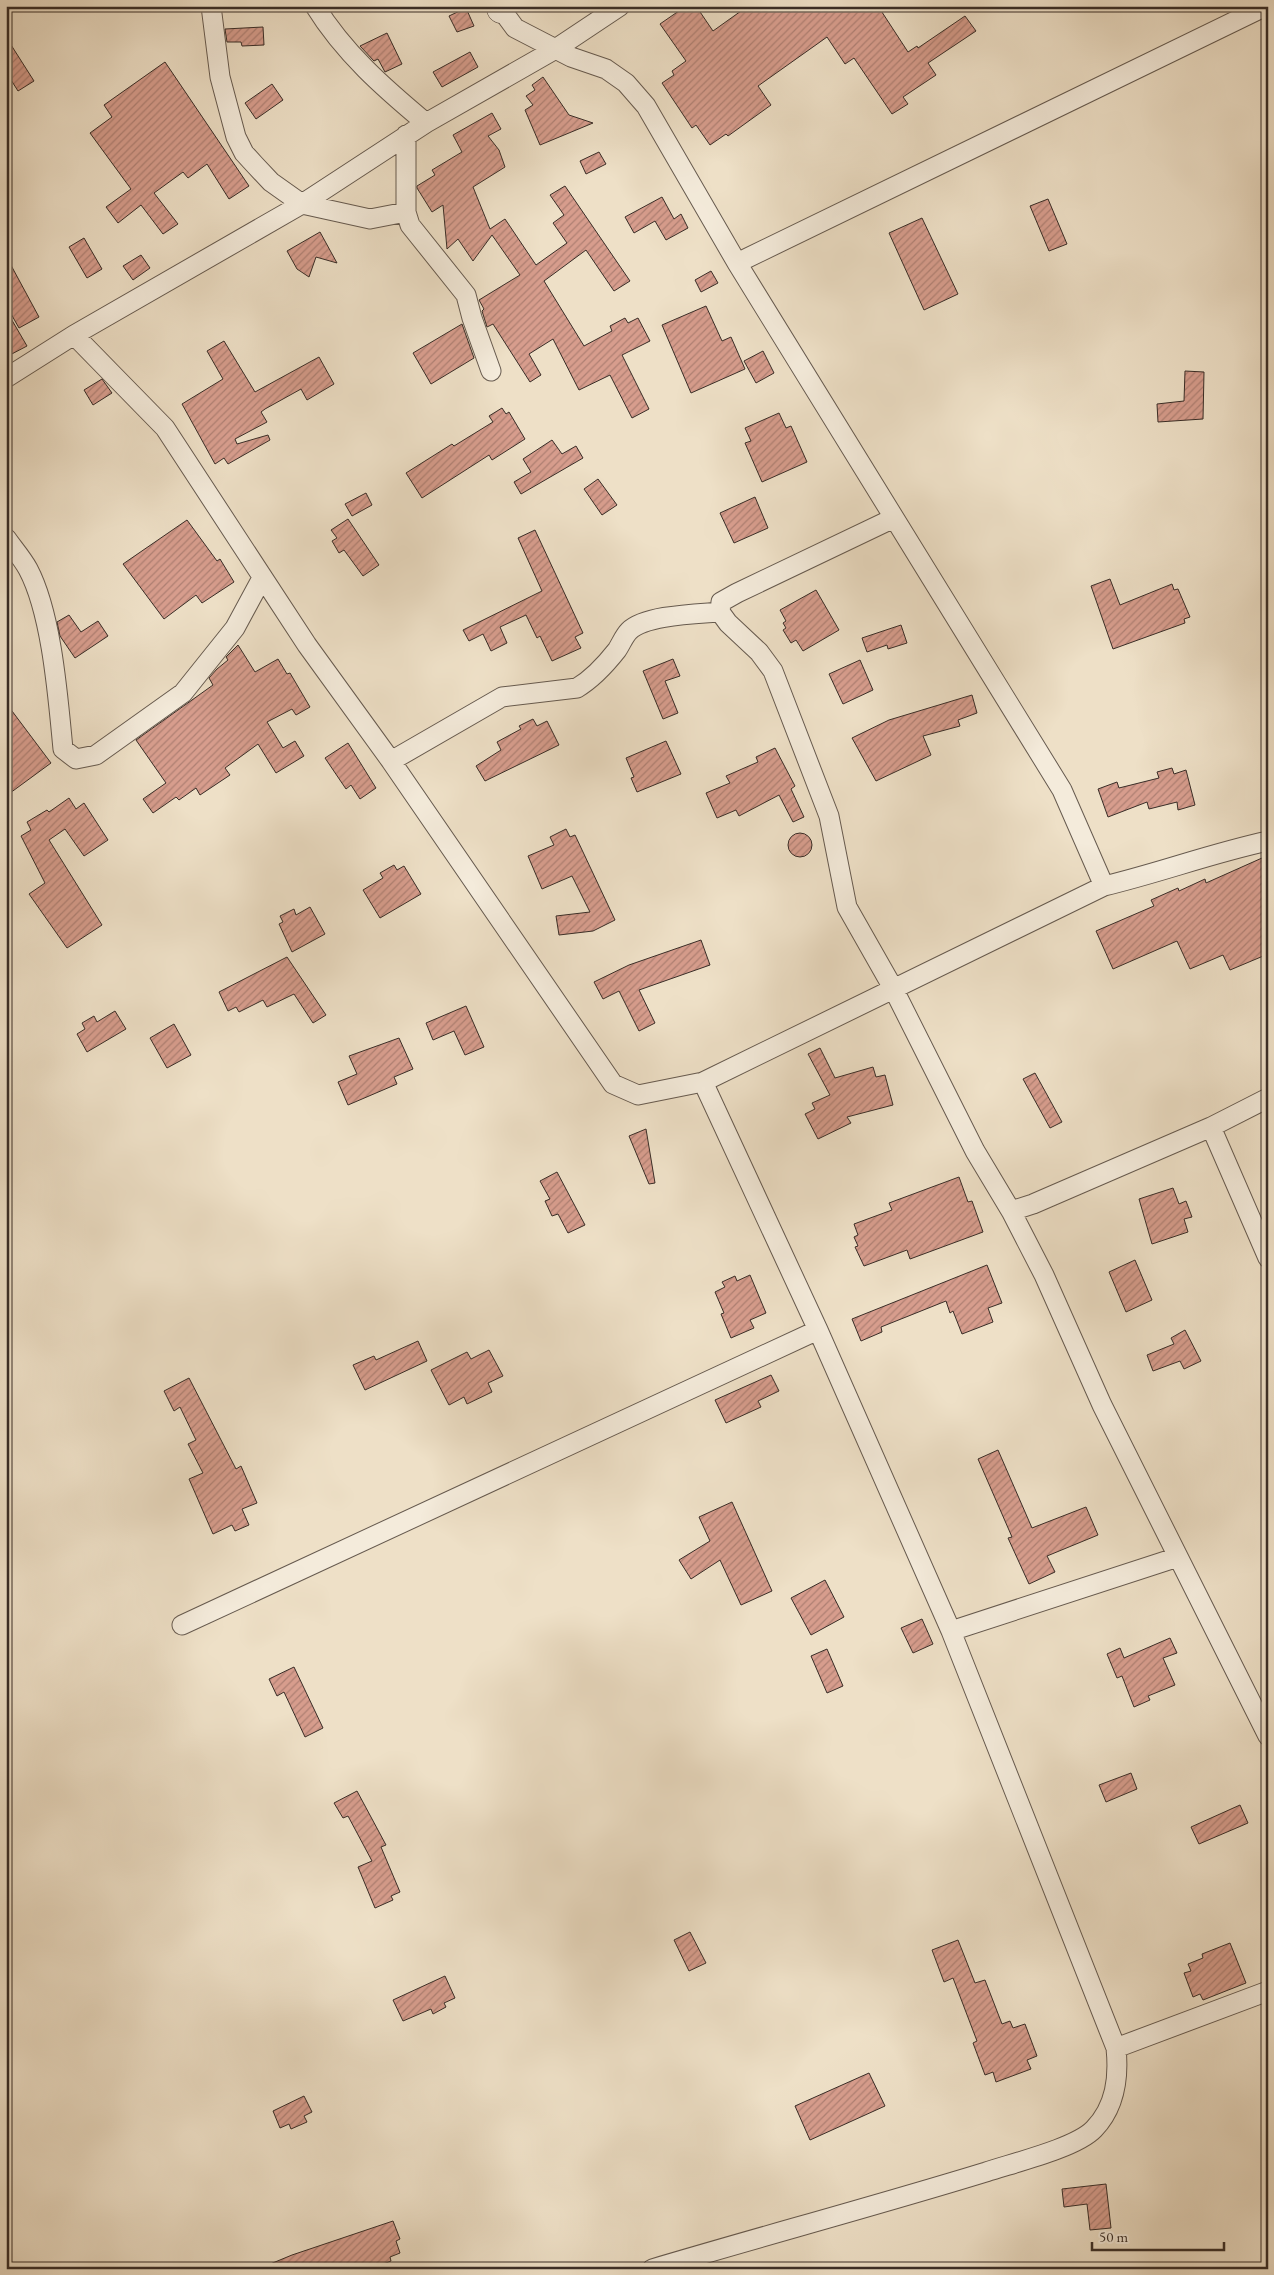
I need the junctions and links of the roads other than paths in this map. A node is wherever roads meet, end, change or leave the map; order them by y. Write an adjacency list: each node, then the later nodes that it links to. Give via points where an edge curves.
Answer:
1 (211, 6): 9 (street, via 220,77 236,137 244,152 271,182)
2 (315, 6): 7 (street, via 339,42 394,97)
3 (620, 6): 6 (street)
4 (1266, 6): 11 (street)
5 (500, 8): 6 (street, via 515,28)
6 (554, 50): 7 (street); 11 (street, via 606,68 626,83 646,106)
7 (426, 123): 8 (street)
8 (406, 135): 9 (street); 10 (street)
9 (302, 204): 10 (street, via 370,219); 12 (street)
10 (406, 212): 13 (street, via 410,225 466,295)
11 (737, 263): 15 (street)
12 (74, 335): 14 (street); 17 (street, via 165,428)
13 (491, 371)
14 (6, 378)
15 (894, 518): 18 (street, via 721,602); 21 (street, via 1062,790)
16 (6, 538): 17 (street, via 28,570 38,596 48,631 63,748 76,759 96,755 183,693 236,628)
17 (262, 578): 19 (street)
18 (720, 612): 19 (street, via 653,620 638,625 598,670 577,688 502,698); 22 (street, via 773,671 829,816 847,907)
19 (391, 761): 23 (street, via 613,1084 638,1095)
20 (1268, 841): 21 (street)
21 (1104, 886): 22 (street)
22 (893, 988): 23 (street); 26 (street, via 975,1151)
23 (703, 1082): 28 (street)
24 (1268, 1098): 25 (street)
25 (1212, 1127): 26 (street); 27 (street)
26 (1011, 1211): 29 (street)
27 (1268, 1258)
28 (818, 1330): 30 (street); 31 (street)
29 (1178, 1557): 31 (street); 32 (street)
30 (182, 1625)
31 (950, 1631): 34 (street)
32 (1268, 1736)
33 (1268, 1992): 34 (street)
34 (1116, 2048): 35 (street, via 1119,2072 1114,2094 1104,2117 1077,2141 965,2178)
35 (652, 2269)

